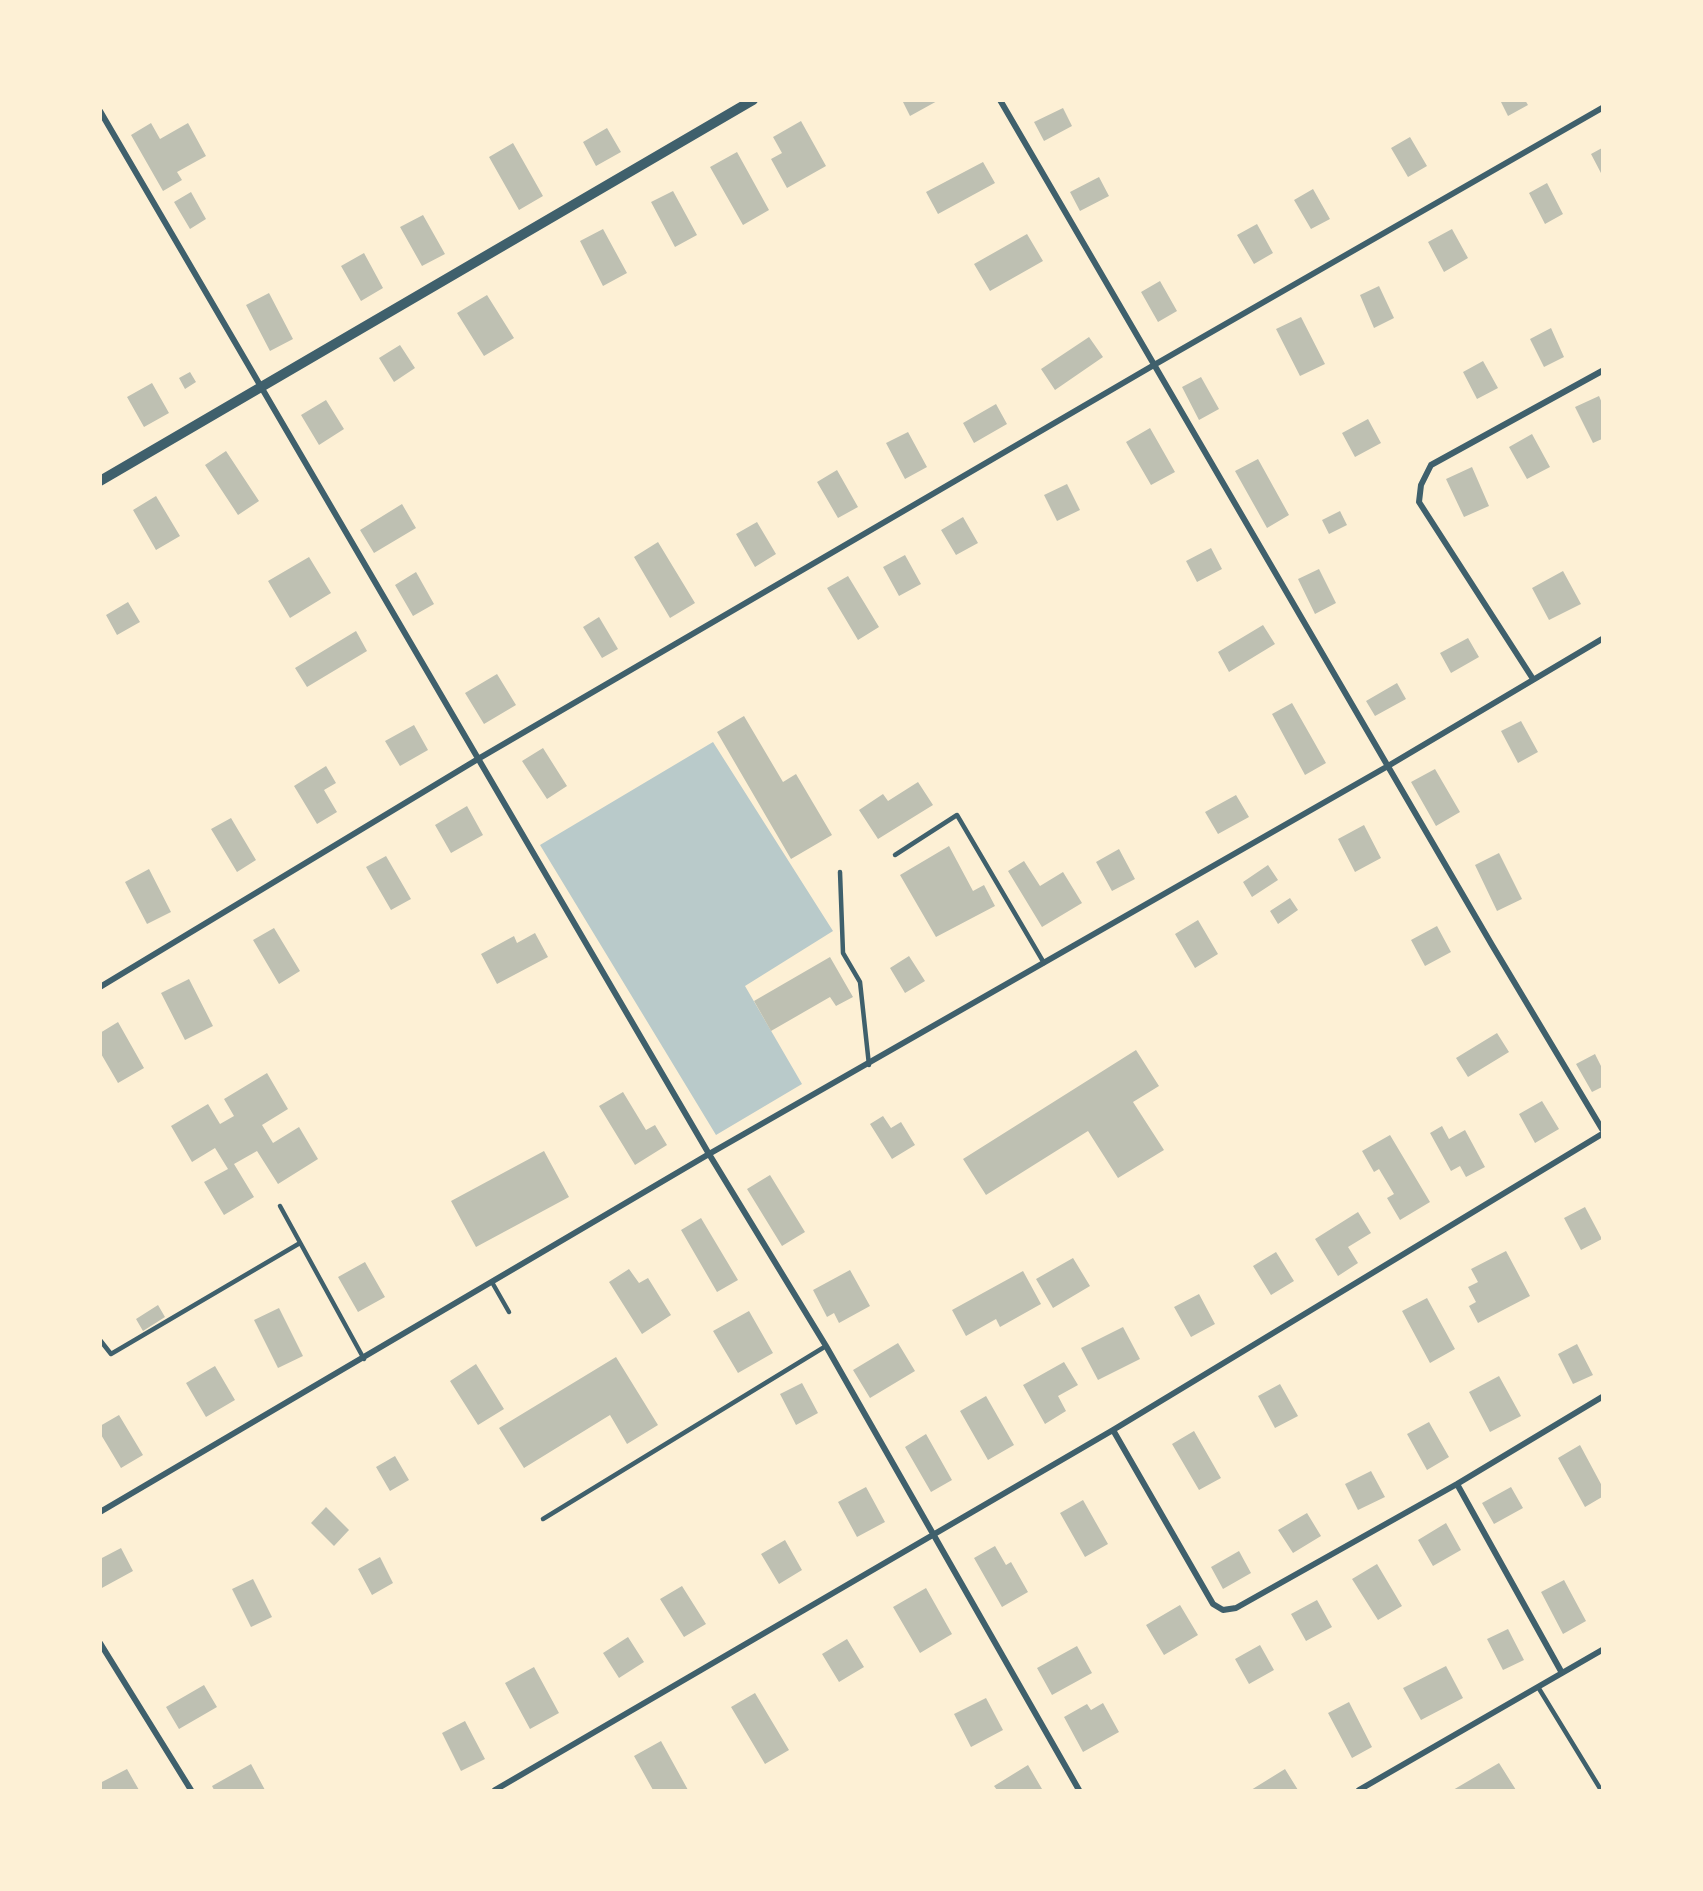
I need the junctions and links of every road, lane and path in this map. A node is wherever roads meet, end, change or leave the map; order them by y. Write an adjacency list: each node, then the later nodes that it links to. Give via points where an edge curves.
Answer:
1 (753, 100): 7 (street)
2 (1000, 100): 5 (street)
3 (1602, 108): 5 (street)
4 (100, 111): 7 (street)
5 (1154, 365): 11 (street); 12 (street)
6 (1602, 371): 10 (street, via 1431,465 1421,485 1419,502)
7 (262, 385): 8 (street); 11 (street)
8 (100, 481)
9 (1602, 639): 10 (street)
10 (1533, 680): 12 (street)
11 (478, 759): 16 (street); 20 (street)
12 (1388, 766): 15 (street); 18 (street)
13 (895, 855): 15 (lane, via 957,815)
14 (840, 872): 17 (lane, via 843,953 860,982)
15 (1044, 963): 17 (street)
16 (100, 987)
17 (869, 1065): 20 (street)
18 (1602, 1129)
19 (1602, 1134): 29 (street)
20 (709, 1154): 23 (street); 26 (street)
21 (280, 1206): 22 (lane)
22 (300, 1243): 25 (lane, via 111,1354); 27 (lane)
23 (493, 1284): 24 (lane); 27 (street)
24 (509, 1312)
25 (100, 1340)
26 (826, 1346): 32 (lane); 33 (street)
27 (364, 1359): 31 (street)
28 (1602, 1397): 30 (street)
29 (1113, 1430): 30 (street, via 1213,1604 1222,1610 1236,1608); 33 (street)
30 (1457, 1484): 36 (street)
31 (100, 1512)
32 (543, 1519)
33 (934, 1534): 39 (street); 40 (street)
34 (100, 1643): 38 (street)
35 (1602, 1650): 36 (street)
36 (1562, 1673): 37 (street)
37 (1538, 1687): 41 (street); 42 (lane)
38 (191, 1791)
39 (495, 1791)
40 (1079, 1791)
41 (1359, 1791)
42 (1601, 1791)

